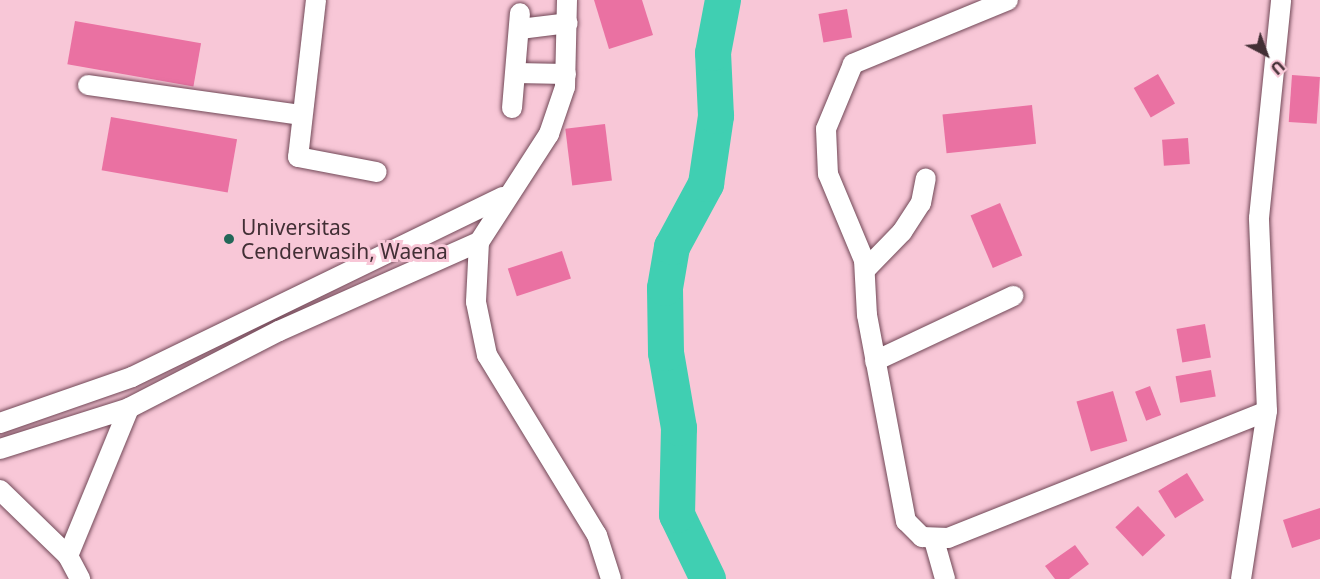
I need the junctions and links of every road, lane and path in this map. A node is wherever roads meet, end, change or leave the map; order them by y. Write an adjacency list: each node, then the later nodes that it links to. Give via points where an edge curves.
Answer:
1 (316, 0): 10 (street)
2 (567, 0): 5 (street)
3 (1008, 0): 15 (street, via 853,64 823,145)
4 (1281, 0): 19 (street, via 1259,218)
5 (568, 23): 6 (street, via 520,21); 7 (street)
6 (516, 73): 7 (street); 9 (street)
7 (566, 74): 13 (street, via 549,134)
8 (88, 85): 10 (street)
9 (512, 108)
10 (301, 115): 11 (street, via 298,157)
11 (377, 172)
12 (926, 178): 15 (street, via 921,203 902,232)
13 (503, 197): 14 (street); 20 (street, via 132,377)
14 (479, 242): 18 (street, via 279,331); 26 (street, via 476,302 487,355 597,535)
15 (865, 270): 17 (street)
16 (1013, 296): 17 (street)
17 (875, 361): 23 (street, via 906,521 922,537)
18 (129, 408): 21 (street); 24 (street)
19 (1267, 411): 23 (street); 28 (street)
20 (0, 423)
21 (0, 449)
22 (0, 490): 24 (street)
23 (934, 540): 27 (street)
24 (68, 556): 25 (street)
25 (80, 579)
26 (610, 579)
27 (945, 579)
28 (1241, 579)

